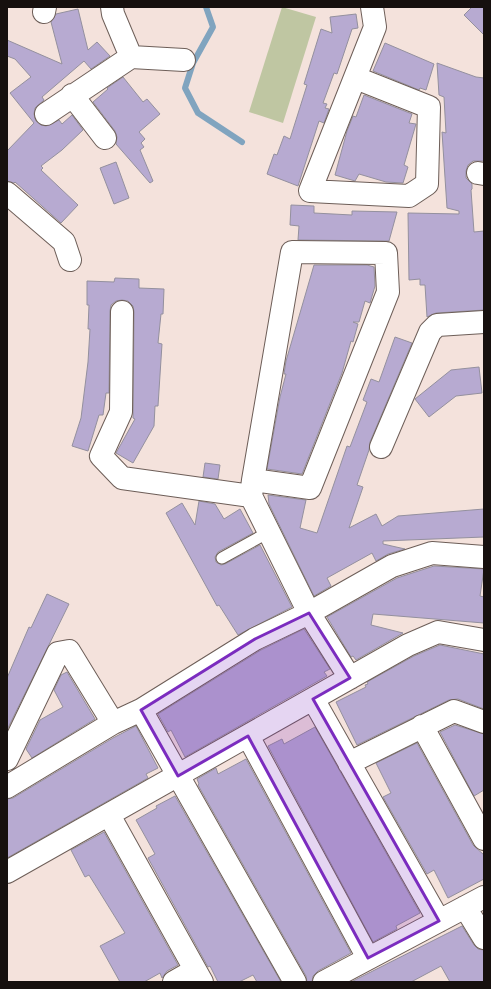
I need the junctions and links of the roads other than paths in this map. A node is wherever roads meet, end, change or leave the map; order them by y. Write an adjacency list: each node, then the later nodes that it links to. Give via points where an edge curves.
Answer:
1 (112, 7): 3 (street)
2 (372, 7): 5 (street, via 375,27)
3 (131, 57): 4 (street); 6 (street)
4 (184, 60)
5 (356, 78): 5 (street, via 310,191 409,196 426,184 428,107)
6 (72, 95): 7 (street); 8 (street)
7 (46, 114)
8 (105, 138)
9 (7, 193): 10 (street, via 64,242)
10 (70, 260)
11 (122, 312): 14 (street, via 121,412 101,456 122,478)
12 (484, 322): 13 (street, via 437,325 430,332)
13 (381, 447)
14 (252, 488): 14 (street, via 310,488 388,292 386,253 292,252); 15 (street)
15 (269, 532): 17 (lane); 18 (street)
16 (484, 557): 18 (street, via 432,553 392,566)
17 (222, 558)
18 (309, 613): 20 (street); 22 (street, via 255,639)
19 (484, 640): 20 (street, via 438,632 408,645)
20 (350, 678): 21 (street)
21 (313, 699): 26 (street); 28 (street)
22 (141, 710): 24 (street); 29 (street)
23 (484, 722): 25 (street, via 454,711)
24 (113, 723): 27 (street, via 69,651 58,653); 30 (street)
25 (422, 726): 28 (street); 32 (street)
26 (248, 736): 29 (street); 38 (street)
27 (7, 759)
28 (349, 763): 36 (street)
29 (178, 776): 31 (street); 41 (street)
30 (7, 788)
31 (109, 815): 33 (street); 39 (street)
32 (484, 839)
33 (7, 872)
34 (484, 896): 35 (street)
35 (465, 907): 36 (street); 37 (street)
36 (438, 921): 38 (street)
37 (484, 938)
38 (368, 958): 42 (street)
39 (198, 976): 40 (street)
40 (174, 982)
41 (295, 982)
42 (324, 982)

